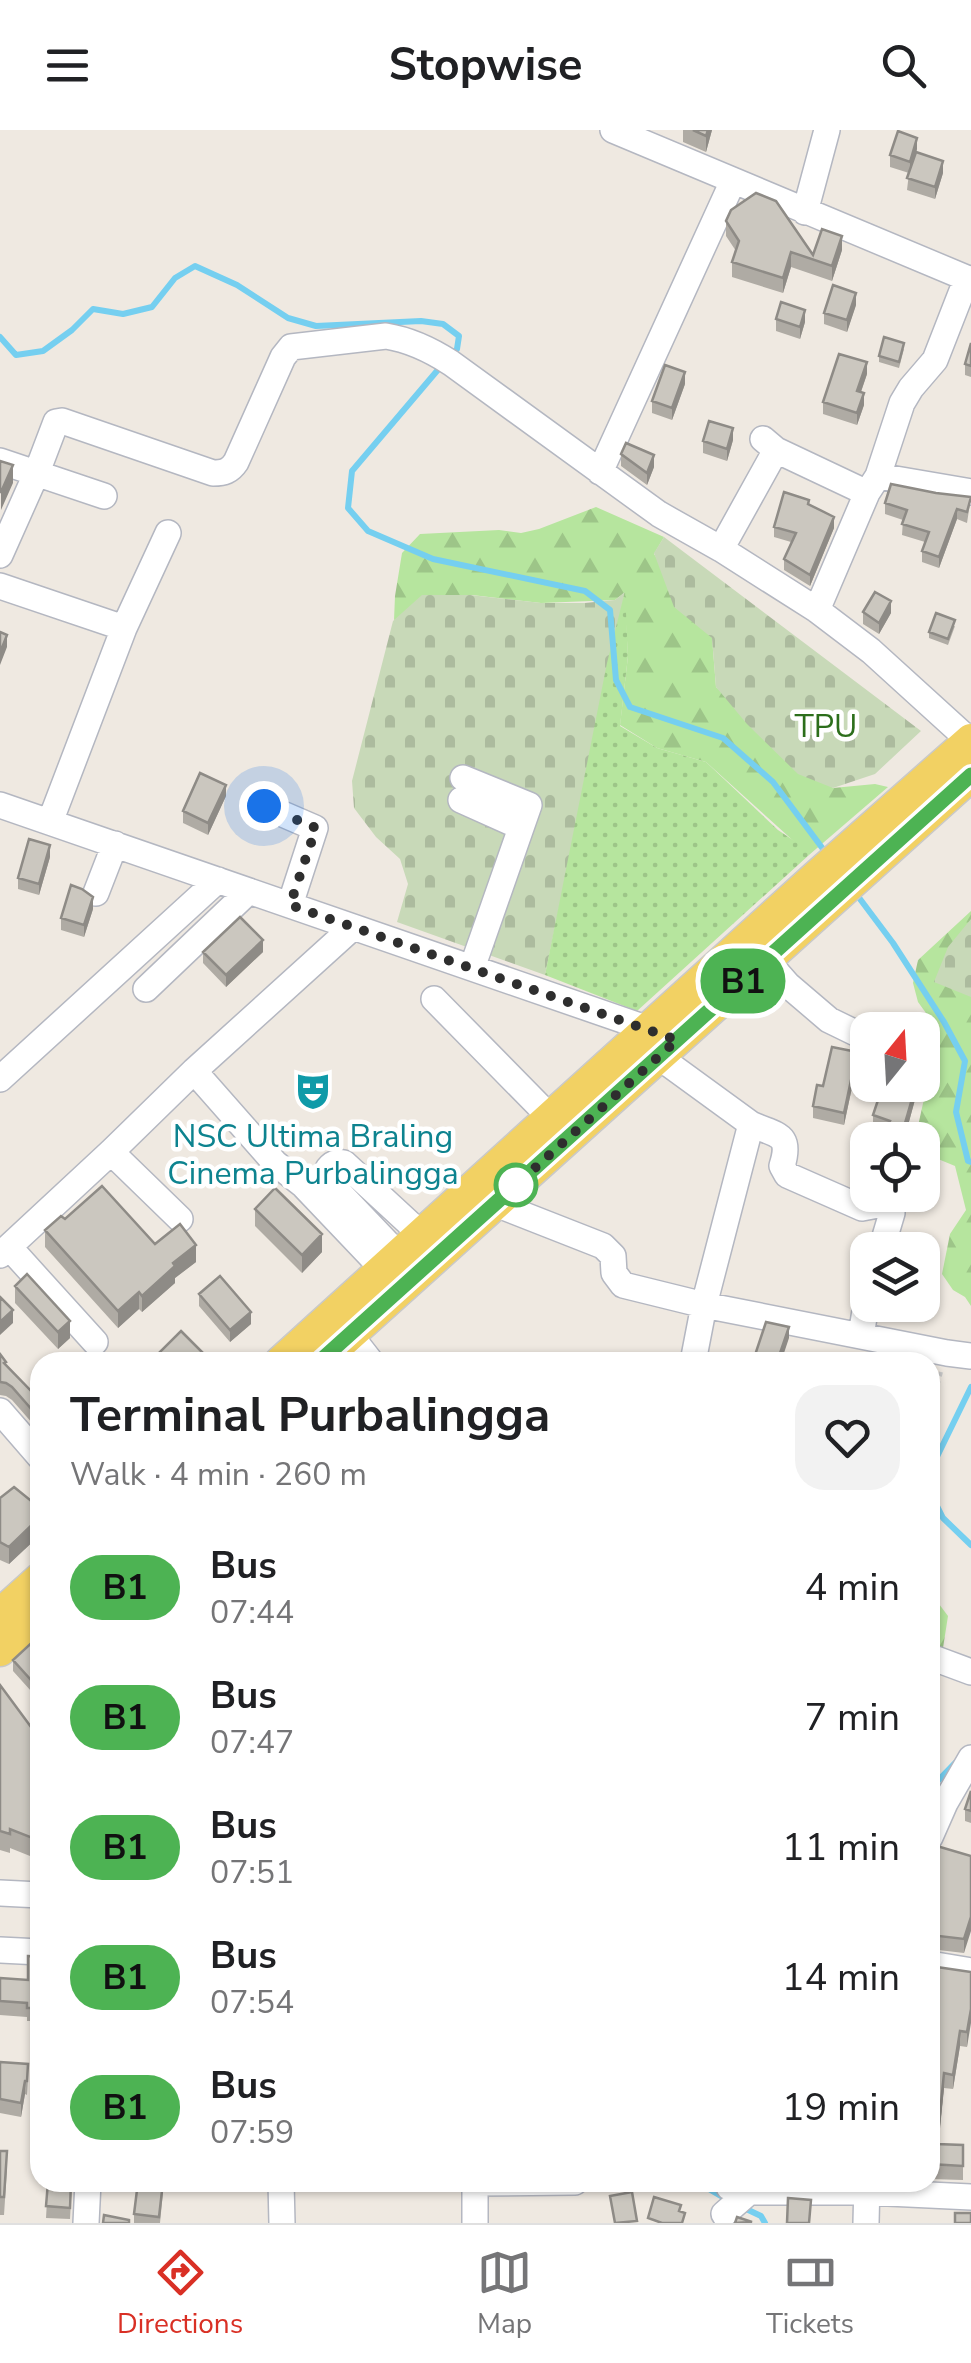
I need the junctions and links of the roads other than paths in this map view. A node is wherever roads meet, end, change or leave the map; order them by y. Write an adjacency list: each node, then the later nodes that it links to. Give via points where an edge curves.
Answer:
1 (613, 130): 3 (street)
2 (826, 130): 4 (street)
3 (733, 181): 4 (street); 8 (street)
4 (805, 212): 5 (street)
5 (969, 279): 9 (street, via 934,360 902,403)
6 (0, 461): 7 (street)
7 (38, 472): 8 (street, via 59,421 212,474 227,472 291,347 386,336 452,363); 11 (street); 14 (street)
8 (600, 472): 13 (street)
9 (872, 484): 10 (street); 13 (street, via 769,444); 16 (street)
10 (971, 492)
11 (104, 496)
12 (168, 533): 17 (street)
13 (722, 549): 16 (street)
14 (0, 555)
15 (0, 586): 17 (street)
16 (817, 610): 18 (street)
17 (124, 628): 23 (street)
18 (970, 741): 25 (main road)
19 (971, 775): 25 (main road)
20 (462, 789): 32 (street, via 528,804)
21 (0, 804): 23 (street)
22 (264, 806): 29 (street, via 316,828)
23 (50, 822): 24 (street)
24 (115, 844): 26 (street); 28 (street)
25 (836, 878): 31 (main road); 36 (main road)
26 (218, 880): 27 (street); 38 (street)
27 (249, 891): 29 (street); 33 (street)
28 (96, 893)
29 (290, 905): 30 (street)
30 (354, 927): 32 (street); 37 (street)
31 (766, 960): 35 (street, via 829,1020); 36 (main road)
32 (472, 968): 36 (street)
33 (146, 990)
34 (434, 1000): 39 (street)
35 (850, 1030)
36 (661, 1042): 39 (main road); 40 (street); 42 (main road)
37 (194, 1071): 41 (street); 46 (street, via 276,1163)
38 (0, 1079)
39 (550, 1117): 46 (main road)
40 (751, 1124): 44 (street, via 786,1143 787,1175 862,1208 888,1205); 47 (street)
41 (111, 1152): 43 (street); 45 (street)
42 (496, 1204): 46 (main road); 47 (street, via 603,1246 623,1284)
43 (180, 1219)
44 (886, 1232)
45 (4, 1251): 51 (street)
46 (412, 1257): 49 (main road); 52 (main road)
47 (704, 1305): 50 (street); 55 (street)
48 (863, 1322): 50 (street)
49 (350, 1334): 53 (main road); 54 (street)
50 (861, 1336): 56 (street)
51 (94, 1342)
52 (293, 1352)
53 (330, 1352)
54 (364, 1352)
55 (695, 1352)
56 (963, 1355)
57 (0, 1411): 58 (street)
58 (30, 1446)
59 (30, 1593): 60 (main road)
60 (11, 1621)
61 (940, 1660): 62 (street)
62 (971, 1672)
63 (971, 1758): 64 (street)
64 (940, 1794)
65 (0, 1893): 66 (street)
66 (30, 1895)
67 (0, 1950): 68 (street)
68 (30, 1952)
69 (940, 1966): 70 (street)
70 (971, 1972)
71 (88, 2192): 79 (street)
72 (280, 2192): 80 (street)
73 (475, 2192): 81 (street)
74 (812, 2192): 78 (street)
75 (867, 2192): 82 (street)
76 (919, 2192): 77 (street)
77 (971, 2197)
78 (735, 2199)
79 (86, 2223)
80 (282, 2223)
81 (475, 2223)
82 (866, 2223)

